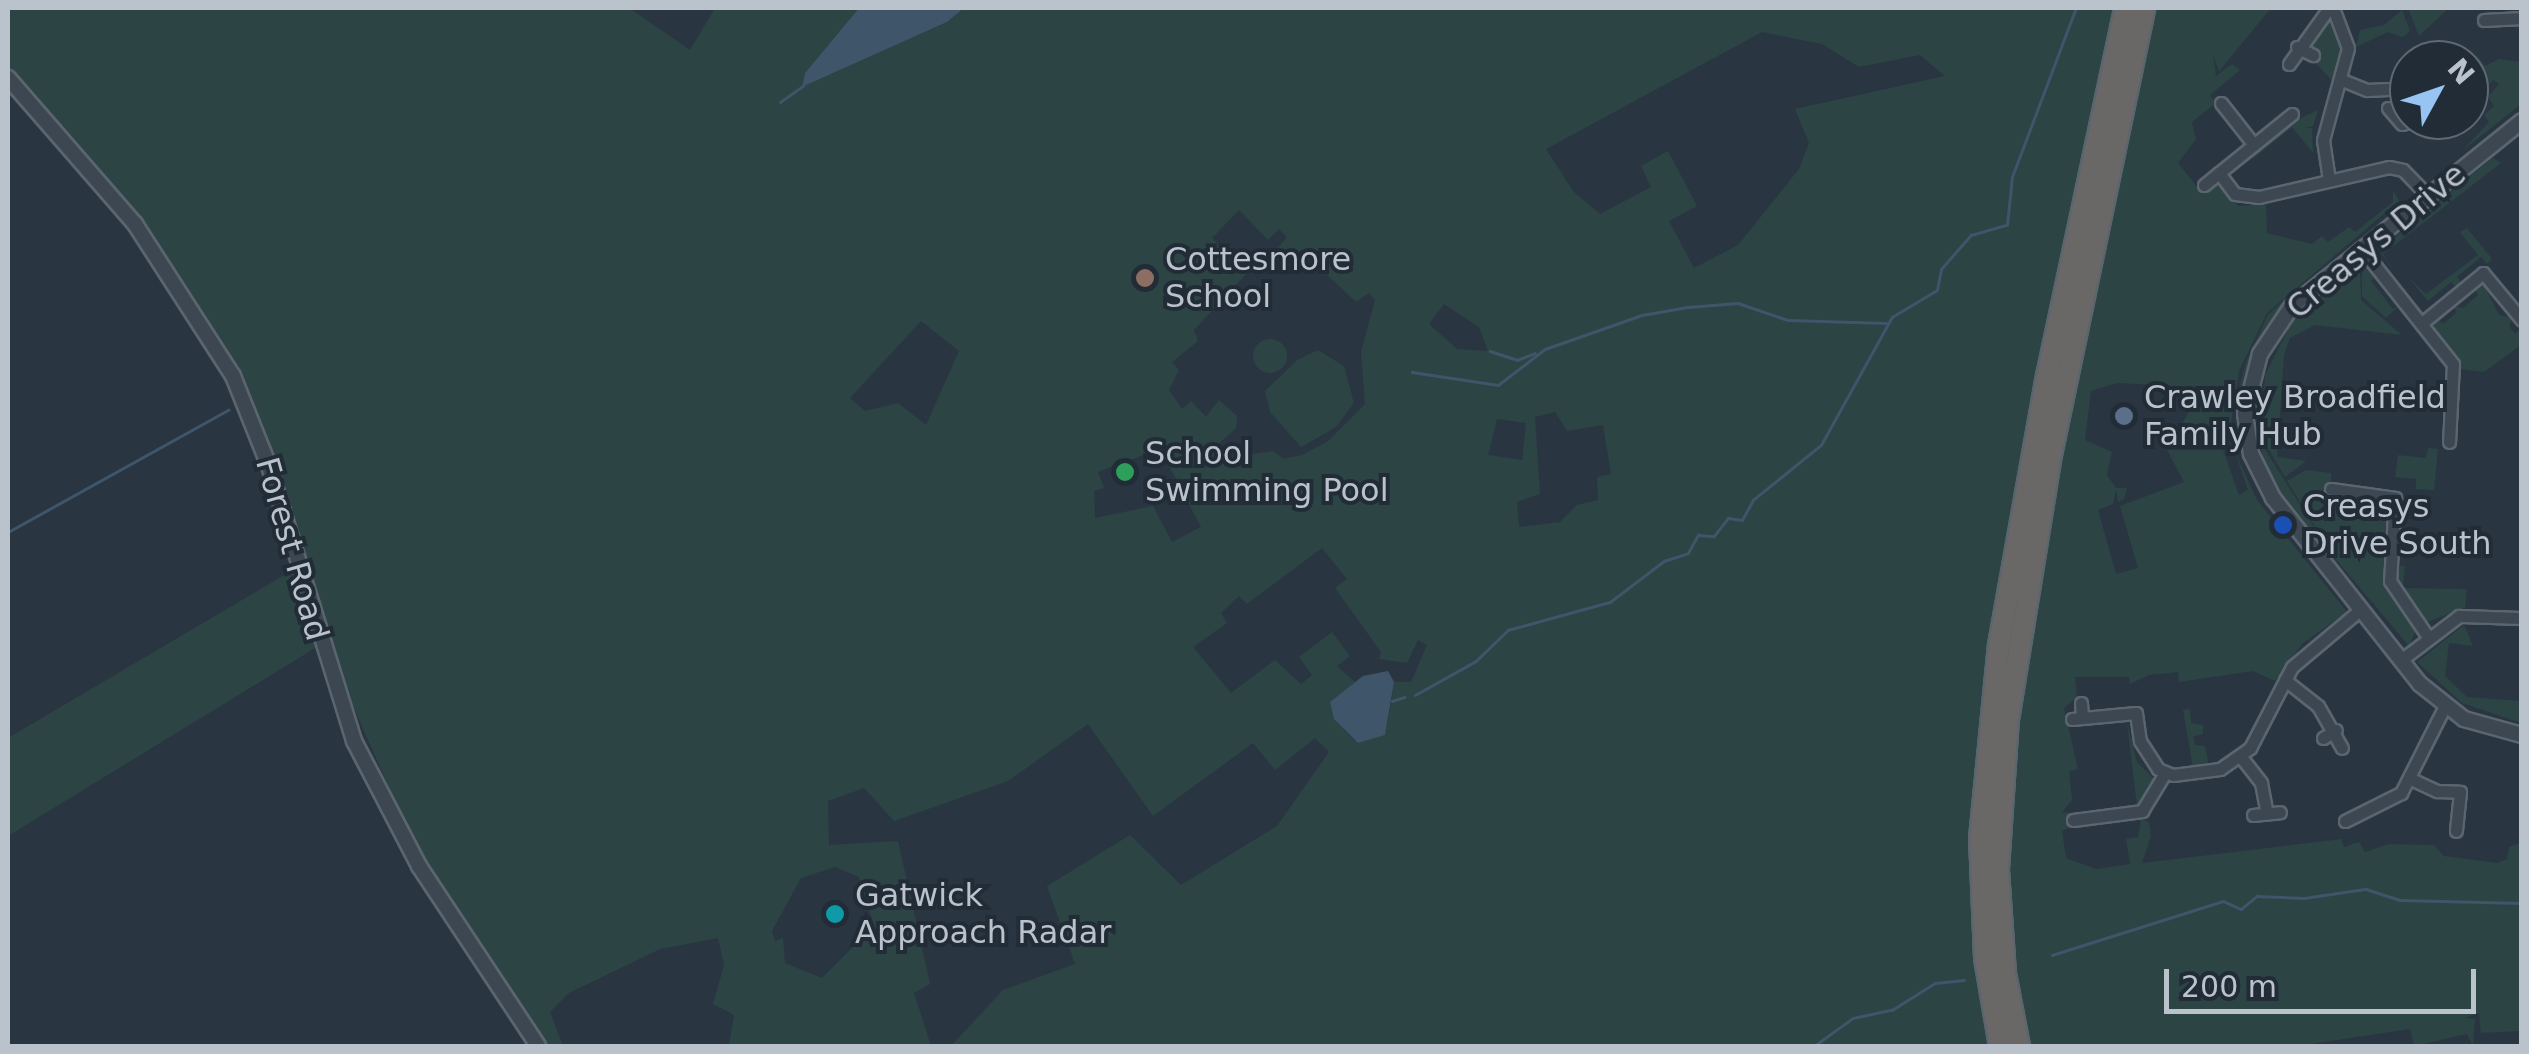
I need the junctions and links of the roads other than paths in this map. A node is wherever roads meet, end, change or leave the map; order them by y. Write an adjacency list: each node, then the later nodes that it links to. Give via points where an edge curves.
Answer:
1 (2125, 8): 48 (highway, via 2047,376 1992,704 1980,894)
2 (2144, 8): 49 (highway, via 2051,454 2008,720 1998,868 2005,973)
3 (2331, 8): 6 (street); 10 (street, via 2347,38)
4 (2522, 18): 5 (street)
5 (2484, 20)
6 (2297, 47): 7 (street); 8 (street)
7 (2313, 55)
8 (2289, 64)
9 (8, 78): 47 (street, Forest Road, via 135,224 232,376 269,466 354,741 419,866)
10 (2342, 80): 11 (street, via 2367,90); 17 (street, via 2322,140)
11 (2389, 89)
12 (2221, 103): 15 (street)
13 (2292, 114): 15 (street)
14 (2522, 120): 19 (street, Creasys Drive)
15 (2254, 144): 16 (street)
16 (2219, 173): 17 (street, via 2246,198); 18 (street)
17 (2329, 180): 19 (street, via 2394,167)
18 (2204, 186)
19 (2428, 196): 20 (street, Creasys Drive)
20 (2362, 248): 22 (street); 25 (street, Creasys Drive, via 2276,326 2253,372 2246,414 2251,454 2267,488)
21 (2522, 320): 22 (street, via 2483,273)
22 (2422, 323): 23 (street, via 2455,368)
23 (2449, 442)
24 (2331, 489): 27 (street, via 2394,498 2390,581)
25 (2360, 609): 28 (street, Creasys Drive); 29 (street)
26 (2522, 618): 27 (street, via 2466,614)
27 (2428, 638): 28 (street)
28 (2401, 660): 32 (street, Creasys Drive)
29 (2285, 680): 34 (street, via 2303,689); 38 (street)
30 (2135, 699): 33 (street)
31 (2081, 702): 33 (street, via 2077,719)
32 (2445, 706): 35 (street, Creasys Drive, via 2484,728); 40 (street)
33 (2136, 713): 39 (street, via 2143,749)
34 (2336, 730): 36 (street); 37 (street)
35 (2522, 735)
36 (2323, 738)
37 (2342, 748)
38 (2240, 757): 39 (street, via 2209,773); 42 (street, via 2262,782)
39 (2165, 773): 43 (street, via 2142,812)
40 (2412, 779): 41 (street, via 2384,806 2348,820); 45 (street, via 2437,791 2461,786)
41 (2348, 804)
42 (2266, 813)
43 (2087, 818): 44 (street); 46 (street)
44 (2074, 820)
45 (2456, 831)
46 (2089, 835)
47 (538, 1046)
48 (2000, 1046)
49 (2019, 1046)

